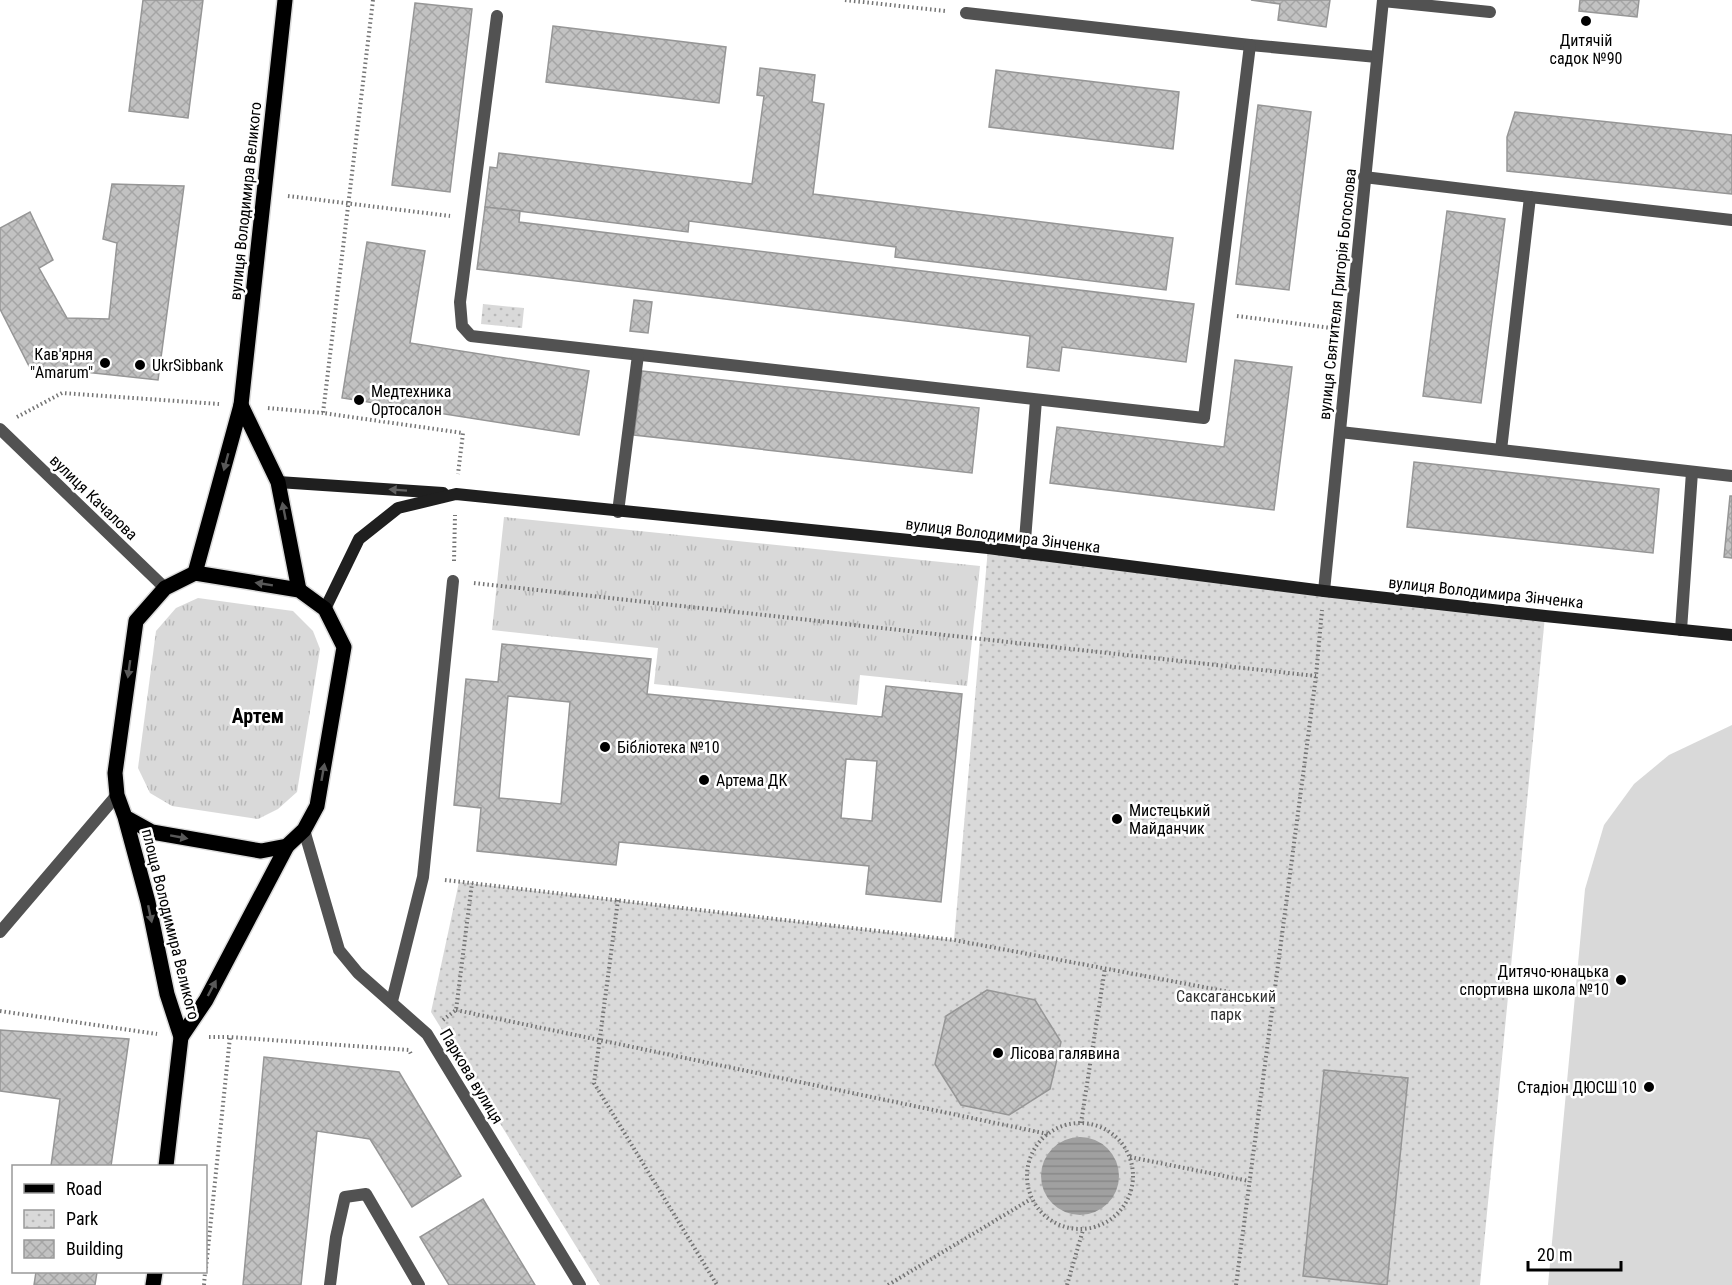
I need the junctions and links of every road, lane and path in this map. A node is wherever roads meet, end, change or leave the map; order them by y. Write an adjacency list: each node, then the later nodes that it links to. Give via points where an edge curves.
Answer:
1 (285, 0): 11 (main road, вулиця Володимира Великого)
2 (373, 0): 13 (path)
3 (845, 0): 6 (path)
4 (1383, 1): 5 (street); 9 (street, вулиця Святителя Григорія Богослова)
5 (1490, 12)
6 (966, 13): 8 (street)
7 (497, 15): 14 (street)
8 (1250, 45): 9 (street); 16 (street)
9 (1377, 57): 10 (street, вулиця Святителя Григорія Богослова)
10 (1365, 177): 12 (street); 17 (street, вулиця Святителя Григорія Богослова)
11 (263, 193): 13 (path); 20 (main road, вулиця Володимира Великого)
12 (1530, 197): 15 (street); 26 (street)
13 (348, 203): 14 (path); 21 (path)
14 (472, 218): 18 (street, via 460,302 462,326 471,336)
15 (1732, 220)
16 (1217, 313): 17 (path); 19 (street, via 1204,418)
17 (1349, 330): 24 (street, вулиця Святителя Григорія Богослова)
18 (638, 355): 19 (street); 31 (street)
19 (1036, 400): 32 (street)
20 (241, 405): 21 (path); 22 (path, via 62,393); 29 (main road); 33 (main road, one-way to 33)
21 (323, 413): 25 (path)
22 (10, 420)
23 (0, 429): 35 (street, вулиця Качалова)
24 (1340, 432): 26 (street); 37 (street, вулиця Святителя Григорія Богослова)
25 (463, 433)
26 (1502, 450): 27 (street)
27 (1692, 472): 28 (street); 39 (street)
28 (1732, 476)
29 (278, 482): 30 (main road, one-way to 29); 36 (main road, one-way to 29)
30 (456, 494): 31 (main road, вулиця Володимира Зінченка); 38 (main road, вулиця Володимира Зінченка, via 398,508 359,539)
31 (618, 512): 32 (main road, вулиця Володимира Зінченка)
32 (1024, 553): 37 (main road, вулиця Володимира Зінченка)
33 (195, 573): 35 (main road, площа Володимира Великого); 36 (main road, площа Володимира Великого, one-way to 33)
34 (453, 581): 41 (path); 46 (street)
35 (165, 588): 42 (main road, площа Володимира Великого, one-way to 42, via 136,621 115,773)
36 (298, 590): 38 (main road, площа Володимира Великого)
37 (1324, 591): 39 (main road, вулиця Володимира Зінченка); 41 (path)
38 (325, 609): 44 (main road, площа Володимира Великого, one-way to 38, via 317,806 344,647)
39 (1681, 630): 40 (main road, вулиця Володимира Зінченка)
40 (1732, 634)
41 (1316, 676): 51 (path)
42 (117, 795): 43 (main road, площа Володимира Великого); 49 (street)
43 (125, 817): 45 (main road, площа Володимира Великого, one-way to 45, via 152,832 261,852); 57 (main road, площа Володимира Великого, one-way to 57)
44 (304, 830): 45 (main road, площа Володимира Великого); 52 (street, Паркова вулиця, via 339,950 358,973)
45 (287, 846): 57 (main road, площа Володимира Великого, one-way to 45, via 206,1000)
46 (423, 877): 47 (path); 52 (street)
47 (472, 883): 48 (path); 53 (path)
48 (618, 900): 50 (path, via 954,940); 58 (path)
49 (0, 932)
50 (1105, 968): 51 (path); 61 (path)
51 (1272, 1000): 65 (path)
52 (392, 1001): 55 (street, Паркова вулиця)
53 (456, 1010): 55 (path); 58 (path)
54 (0, 1011): 57 (path)
55 (427, 1034): 59 (path); 71 (street, Паркова вулиця)
56 (230, 1036): 57 (path); 59 (path); 68 (path)
57 (181, 1037): 64 (main road)
58 (599, 1040): 62 (path); 72 (path, via 594,1083)
59 (409, 1050): 60 (path)
60 (415, 1060)
61 (1081, 1123): 62 (path, via 1064,1125); 63 (path, via 1107,1130)
62 (1048, 1134): 66 (path, via 1035,1147 1028,1163 1027,1182)
63 (1130, 1157): 65 (path); 67 (path, via 1134,1175 1127,1202 1109,1221)
64 (166, 1165)
65 (1249, 1181): 75 (path)
66 (1032, 1199): 67 (path, via 1042,1214 1056,1224); 73 (path)
67 (1083, 1230): 74 (path)
68 (207, 1251)
69 (330, 1285): 70 (street, via 345,1197 366,1194)
70 (419, 1285)
71 (580, 1285)
72 (717, 1285)
73 (888, 1285)
74 (1067, 1285)
75 (1236, 1285)

